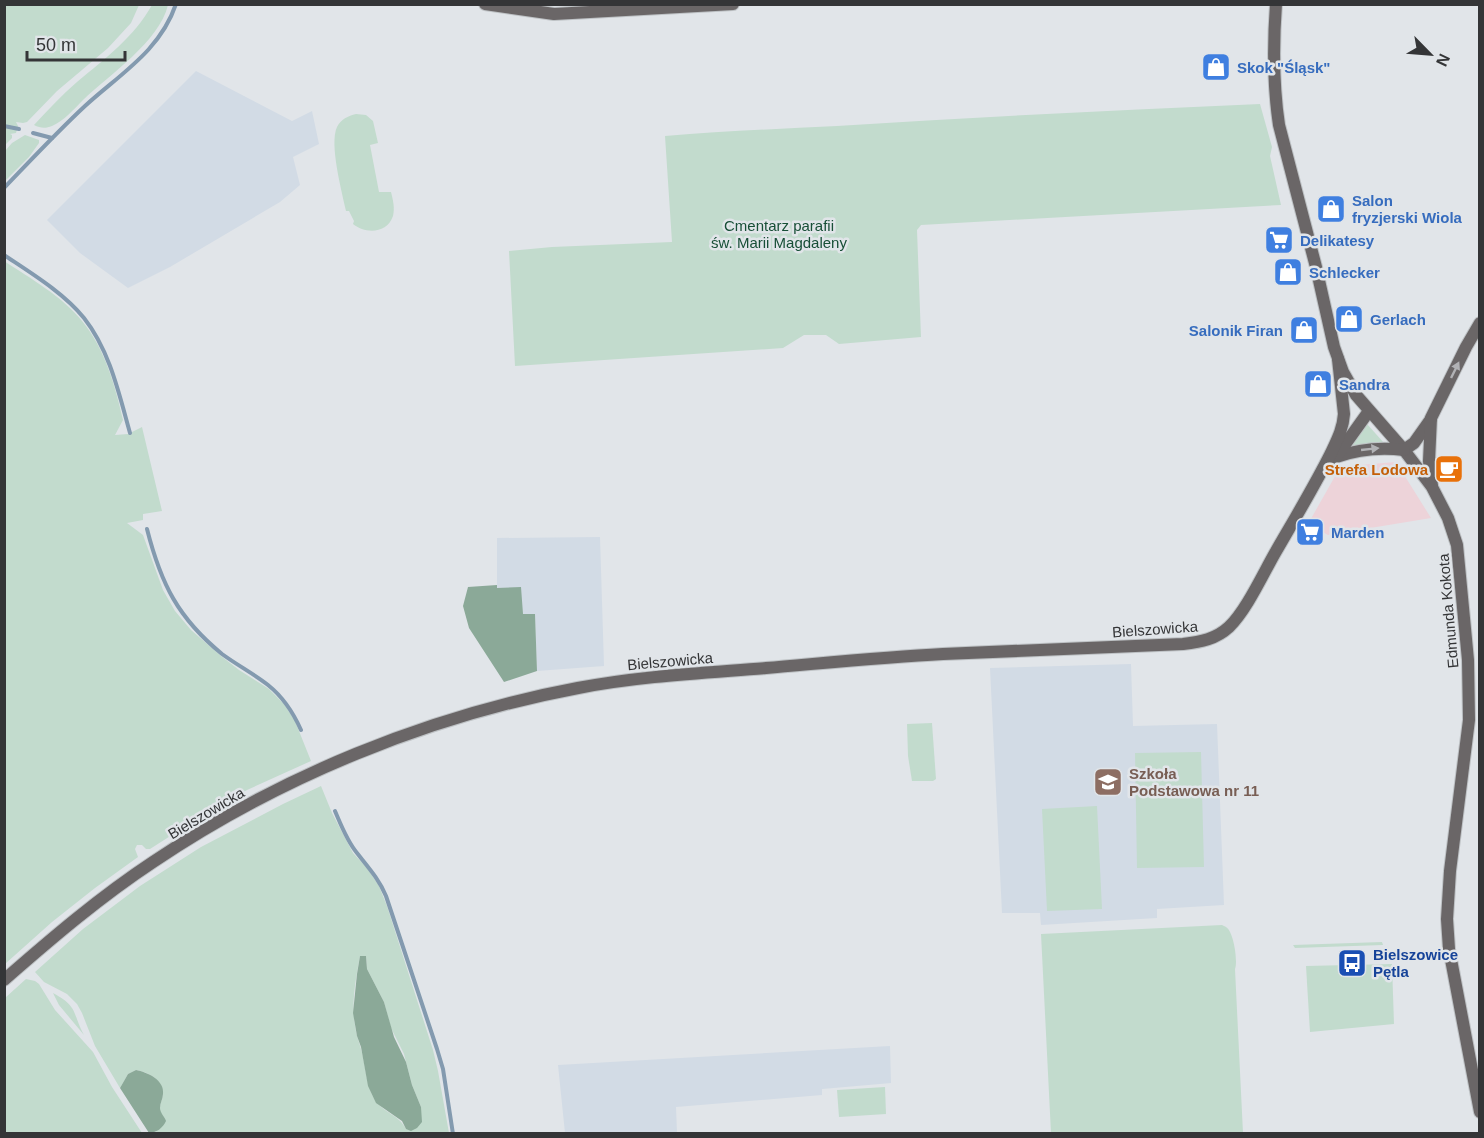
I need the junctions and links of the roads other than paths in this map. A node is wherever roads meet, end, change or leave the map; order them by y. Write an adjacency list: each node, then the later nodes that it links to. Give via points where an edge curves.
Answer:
1 (485, 4): 2 (street, via 554,14)
2 (733, 4)
3 (1269, 4): 5 (street)
4 (1276, 4): 5 (street, Edmunda Kokota)
5 (1275, 18): 7 (street, Edmunda Kokota, via 1275,104)
6 (1479, 323): 9 (street, one-way to 6)
7 (1338, 359): 8 (street, Edmunda Kokota, via 1349,384); 10 (street, Bielszowicka)
8 (1369, 411): 10 (street, via 1354,412); 11 (street, Edmunda Kokota); 12 (street, Bielszowicka)
9 (1431, 418): 11 (street, via 1414,443); 14 (street)
10 (1343, 424): 13 (street, Bielszowicka)
11 (1404, 450): 12 (street, Bielszowicka, one-way to 11, via 1373,448); 14 (street, Edmunda Kokota)
12 (1336, 457): 13 (street, Bielszowicka)
13 (1323, 469): 15 (street, Bielszowicka, via 1246,604 1231,625 1210,639 1183,644 940,654 634,679 508,704 382,744 249,804 153,862 74,920)
14 (1432, 487): 16 (street, Edmunda Kokota, via 1457,545 1468,660 1469,720 1447,920)
15 (4, 980)
16 (1479, 1112)

